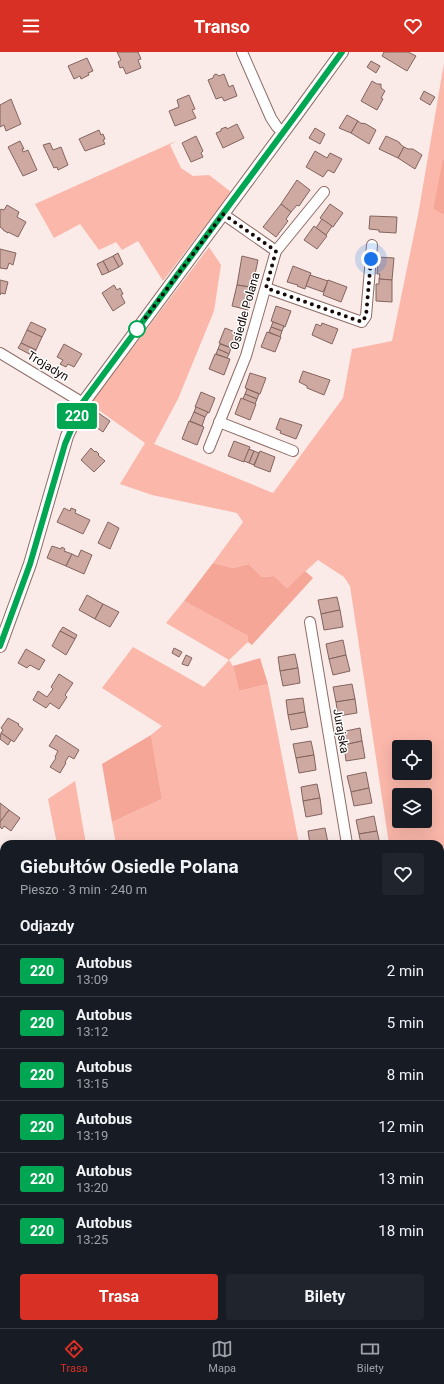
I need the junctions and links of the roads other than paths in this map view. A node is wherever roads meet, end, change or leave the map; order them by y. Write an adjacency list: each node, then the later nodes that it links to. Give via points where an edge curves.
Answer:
1 (242, 52): 3 (street, via 271,118)
2 (342, 52): 3 (street)
3 (283, 132): 5 (street)
4 (324, 192): 7 (street, Osiedle Polana)
5 (223, 214): 7 (street); 10 (street)
6 (372, 245): 8 (street, via 366,316 362,322)
7 (276, 251): 8 (street, Osiedle Polana)
8 (266, 288): 11 (street, Osiedle Polana, via 246,356)
9 (0, 353): 10 (street, Trojadyn)
10 (83, 402): 15 (street, via 66,440 30,564)
11 (219, 422): 12 (street, Osiedle Polana); 13 (street)
12 (209, 448)
13 (293, 451)
14 (310, 622): 16 (street, Jurajska)
15 (0, 646)
16 (346, 840)

